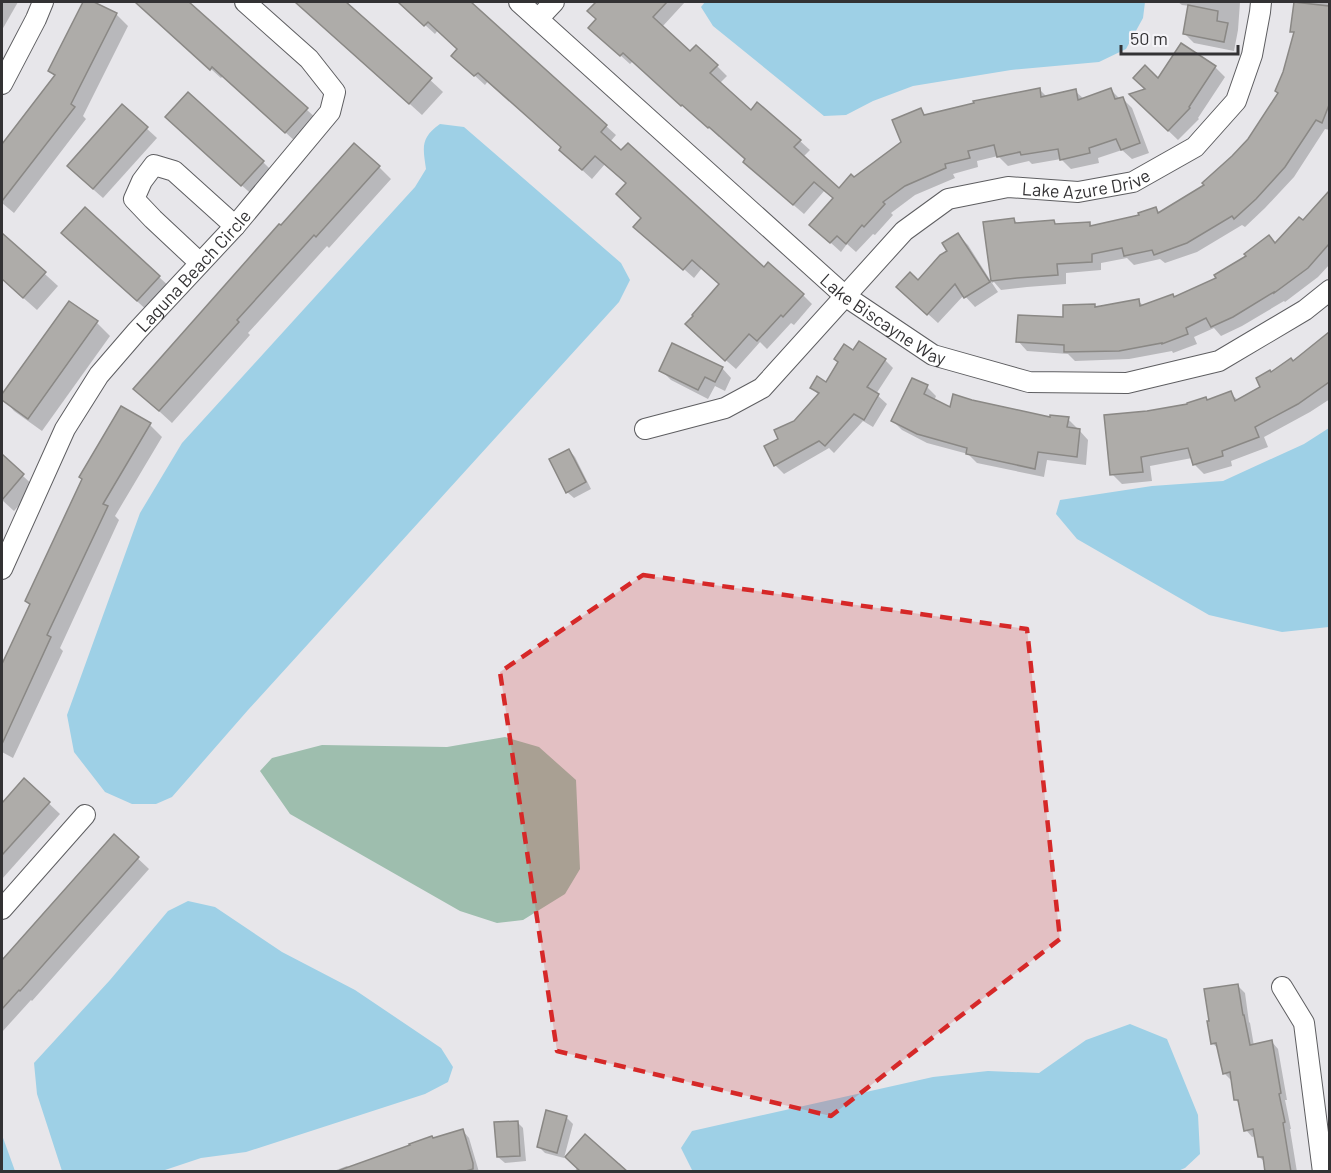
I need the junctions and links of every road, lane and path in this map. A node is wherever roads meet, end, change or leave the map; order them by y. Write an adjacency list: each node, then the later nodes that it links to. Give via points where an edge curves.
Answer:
1 (43, 2): 7 (street)
2 (245, 2): 8 (street, Laguna Beach Circle, via 309,59 335,92 330,112)
3 (519, 2): 6 (street, Lake Biscayne Way)
4 (554, 2): 6 (street)
5 (1261, 2): 11 (street, Lake Azure Drive, via 1252,55 1236,101 1195,147 1133,182 1078,192 1008,187 948,199 904,231)
6 (538, 19): 11 (street, Lake Biscayne Way)
7 (2, 84)
8 (235, 226): 9 (street, Laguna Beach Circle); 9 (street, via 174,171 154,165 134,199)
9 (200, 263): 13 (street, Laguna Beach Circle, via 99,375 65,429)
10 (1329, 290): 11 (street, Lake Biscayne Way, via 1305,310 1219,361 1127,383 1029,382 933,355)
11 (845, 296): 12 (street, Lake Azure Drive, via 762,388 725,408)
12 (645, 429)
13 (5, 545): 14 (street, Laguna Beach Circle)
14 (2, 569)
15 (85, 815): 16 (street)
16 (2, 909)
17 (1282, 987): 18 (street, via 1304,1023)
18 (1323, 1172)

